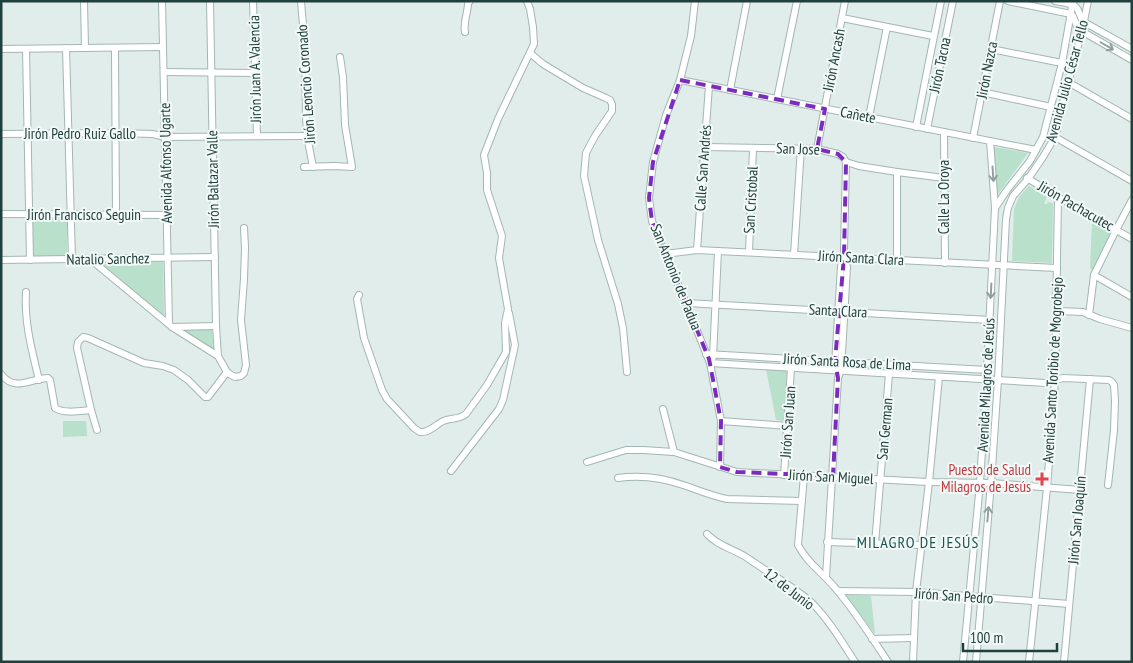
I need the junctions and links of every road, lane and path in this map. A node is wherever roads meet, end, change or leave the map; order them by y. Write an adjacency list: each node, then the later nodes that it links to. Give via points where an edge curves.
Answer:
1 (84, 1): 29 (street)
2 (162, 1): 26 (street, Avenida Alfonso Ugarte)
3 (210, 1): 39 (street, Jirón Baltazar Valle)
4 (254, 1): 40 (street, Jirón Juan A. Valencia)
5 (301, 1): 59 (street, Jirón Leoncio Coronado)
6 (470, 1): 24 (street)
7 (527, 1): 34 (street, via 535,39)
8 (695, 1): 41 (street, San Antonio de Padua, via 691,36)
9 (747, 1): 44 (street)
10 (797, 1): 46 (street)
11 (845, 1): 20 (street, Jirón Ancash)
12 (941, 1): 25 (street)
13 (953, 1): 52 (street, Jirón Tacna)
14 (1000, 1): 32 (street, Jirón Nazca)
15 (1008, 1): 19 (street)
16 (1055, 1): 18 (street)
17 (1088, 1): 21 (street, Avenida Julio César Tello)
18 (1073, 3): 19 (street, Avenida Julio César Tello); 21 (street)
19 (1071, 14): 23 (street); 37 (street, Avenida Julio César Tello)
20 (842, 18): 22 (street); 48 (street, Jirón Ancash)
21 (1084, 22): 23 (street, Avenida Julio César Tello); 33 (street)
22 (887, 27): 25 (street); 49 (street)
23 (1082, 31): 36 (street, one-way to 36); 42 (street, Avenida Julio César Tello)
24 (465, 32)
25 (933, 36): 51 (street)
26 (163, 47): 30 (street); 38 (street, Avenida Alfonso Ugarte)
27 (26, 48): 28 (street); 31 (street); 56 (street)
28 (66, 48): 29 (street); 57 (street)
29 (85, 48): 30 (street)
30 (115, 48): 54 (street)
31 (1, 49)
32 (991, 49): 37 (street); 45 (street, Jirón Nazca)
33 (1132, 49)
34 (530, 53): 114 (street, via 484,155 487,190 502,236 498,258); 130 (street, via 612,104 612,111 586,154 584,176 598,240 618,304)
35 (340, 58): 72 (street, via 352,167)
36 (1132, 60)
37 (1062, 63): 47 (street, Avenida Julio César Tello)
38 (164, 72): 39 (street); 60 (street, Avenida Alfonso Ugarte)
39 (211, 72): 40 (street); 61 (street, Jirón Baltazar Valle)
40 (255, 72): 58 (street, Jirón Juan A. Valencia)
41 (680, 80): 43 (street, Cañete); 94 (street, San Antonio de Padua, via 653,162 649,198 652,220)
42 (1068, 82): 50 (street); 62 (street, Avenida Julio César Tello)
43 (709, 86): 44 (street, Cañete); 65 (street, Calle San Andrés)
44 (730, 90): 46 (street, Cañete)
45 (982, 92): 47 (street); 63 (street, Jirón Nazca)
46 (777, 99): 48 (street, Cañete)
47 (1051, 107): 69 (street, Avenida Julio César Tello)
48 (825, 109): 49 (street, Cañete); 68 (street, Jirón Ancash)
49 (869, 117): 51 (street, Cañete)
50 (1132, 118)
51 (916, 126): 52 (street, Cañete)
52 (926, 129): 53 (street, Cañete)
53 (944, 132): 63 (street, Cañete); 75 (street, Calle La Oroya)
54 (116, 133): 57 (street, Jirón Pedro Ruiz Gallo); 60 (street, Jirón Pedro Ruiz Gallo); 86 (street)
55 (1, 134): 56 (street, Jirón Pedro Ruiz Gallo)
56 (28, 134): 57 (street, Jirón Pedro Ruiz Gallo); 84 (street)
57 (68, 134): 85 (street)
58 (257, 136): 59 (street, Jirón Pedro Ruiz Gallo); 61 (street, Jirón Pedro Ruiz Gallo)
59 (307, 136): 72 (street, Jirón Leoncio Coronado)
60 (165, 137): 61 (street, Jirón Pedro Ruiz Gallo); 87 (street, Avenida Alfonso Ugarte)
61 (213, 137): 96 (street, Jirón Baltazar Valle)
62 (1055, 137): 76 (street, Avenida Julio César Tello); 77 (street)
63 (973, 138): 64 (street, Cañete)
64 (990, 141): 69 (street, Cañete); 81 (street, one-way to 81)
65 (705, 147): 66 (street, San Jose); 91 (street, Calle San Andrés)
66 (753, 148): 67 (street, San Jose); 93 (street, San Cristobal)
67 (801, 148): 68 (street, San Jose); 95 (street)
68 (817, 149): 70 (street, San Jose, via 838,154)
69 (1036, 150): 74 (street, Avenida Julio César Tello)
70 (846, 162): 73 (street, San Jose); 97 (street)
71 (304, 167): 72 (street)
72 (313, 167)
73 (897, 172): 75 (street, San Jose); 103 (street)
74 (1020, 174): 76 (street, Jirón Pachacutec); 79 (street, Avenida Julio César Tello)
75 (944, 178): 104 (street, Calle La Oroya)
76 (1028, 179): 78 (street, Jirón Pachacutec); 82 (street, Avenida Julio César Tello)
77 (1132, 181)
78 (1058, 198): 89 (street, Jirón Pachacutec); 107 (street, Avenida Santo Toribio de Mogrobejo)
79 (1000, 199): 81 (street, Avenida Milagros de Jesús)
80 (1132, 200): 89 (street)
81 (995, 208): 105 (street, Avenida Milagros de Jesús)
82 (1008, 208): 106 (street, Avenida Milagros de Jesús)
83 (1, 214): 84 (street, Jirón Francisco Seguin)
84 (29, 214): 85 (street, Jirón Francisco Seguin); 102 (street)
85 (70, 215): 86 (street, Jirón Francisco Seguin); 99 (street)
86 (116, 215): 87 (street, Jirón Francisco Seguin)
87 (167, 215): 98 (street, Avenida Alfonso Ugarte)
88 (244, 228): 129 (street, via 241,320 246,365 241,376 235,377)
89 (1116, 230): 90 (street, Jirón Pachacutec); 108 (street)
90 (1132, 239)
91 (697, 250): 92 (street, Jirón Santa Clara); 94 (street, Jirón Santa Clara)
92 (718, 251): 93 (street, Jirón Santa Clara); 113 (street)
93 (749, 252): 95 (street, Jirón Santa Clara)
94 (665, 254): 112 (street, San Antonio de Padua)
95 (794, 255): 97 (street, Jirón Santa Clara)
96 (215, 257): 98 (street, Natalio Sanchez); 120 (street, Jirón Baltazar Valle)
97 (844, 257): 103 (street, Jirón Santa Clara); 116 (street, via 841,266)
98 (167, 258): 100 (street, Natalio Sanchez); 119 (street, Avenida Alfonso Ugarte)
99 (72, 259): 100 (street, Natalio Sanchez); 102 (street, Natalio Sanchez)
100 (90, 259): 119 (street)
101 (1, 260): 102 (street, Natalio Sanchez)
102 (30, 260)
103 (897, 260): 104 (street, Jirón Santa Clara)
104 (945, 263): 105 (street, Jirón Santa Clara)
105 (992, 265): 106 (street, Jirón Santa Clara); 118 (street, Avenida Milagros de Jesús, one-way to 118)
106 (1003, 265): 107 (street, Jirón Santa Clara); 137 (street, Avenida Milagros de Jesús)
107 (1057, 268): 115 (street, Avenida Santo Toribio de Mogrobejo)
108 (1094, 275): 111 (street); 117 (street)
109 (26, 292): 135 (street, via 29,334)
110 (359, 295): 114 (street, via 364,338 382,390 420,432 428,432 445,420 462,418 487,386 506,352)
111 (1132, 297)
112 (686, 303): 113 (street, Santa Clara); 122 (street, San Antonio de Padua)
113 (716, 304): 116 (street, Santa Clara); 122 (street)
114 (508, 309): 147 (street, via 515,345 503,400)
115 (1056, 311): 117 (street); 138 (street, Avenida Santo Toribio de Mogrobejo)
116 (841, 312): 118 (street, Santa Clara); 124 (street)
117 (1089, 315): 121 (street)
118 (990, 320): 128 (street, Avenida Milagros de Jesús)
119 (171, 325): 120 (street); 123 (street)
120 (216, 326): 123 (street, Jirón Baltazar Valle)
121 (1132, 328)
122 (710, 354): 124 (street, Jirón Santa Rosa de Lima); 125 (street, San Antonio de Padua)
123 (218, 356): 129 (street)
124 (838, 362): 127 (street); 128 (street, Jirón Santa Rosa de Lima)
125 (711, 363): 126 (street, Jirón Santa Rosa de Lima); 141 (street, San Antonio de Padua)
126 (791, 368): 127 (street, Jirón Santa Rosa de Lima); 142 (street, Jirón San Juan)
127 (838, 370): 132 (street, Jirón Santa Rosa de Lima); 150 (street)
128 (987, 370): 136 (street, Avenida Milagros de Jesús)
129 (227, 372): 140 (street, via 205,397 174,370 144,362 82,337 77,348)
130 (627, 372)
131 (1, 374): 135 (street, via 16,384)
132 (889, 374): 133 (street, Jirón Santa Rosa de Lima); 152 (street, San German)
133 (939, 377): 136 (street, Jirón Santa Rosa de Lima); 153 (street)
134 (1090, 379): 138 (street, Jirón Santa Rosa de Lima); 156 (street, Jirón Santa Rosa de Lima, via 1109,380 1114,386 1114,430); 158 (street, Jirón San Joaquín)
135 (39, 380): 140 (street, via 50,380 58,410)
136 (987, 380): 137 (street, Jirón Santa Rosa de Lima); 154 (street, Avenida Milagros de Jesús)
137 (998, 380): 138 (street, Jirón Santa Rosa de Lima); 155 (street, Avenida Milagros de Jesús)
138 (1055, 380): 157 (street, Avenida Santo Toribio de Mogrobejo)
139 (663, 409): 144 (street)
140 (91, 410): 143 (street)
141 (722, 421): 142 (street); 146 (street, San Antonio de Padua)
142 (787, 426): 148 (street, Jirón San Juan)
143 (97, 430)
144 (674, 452): 145 (street, Jirón San Miguel, via 626,450); 146 (street, Jirón San Miguel)
145 (587, 462)
146 (720, 467): 148 (street, Jirón San Miguel, via 737,472)
147 (451, 471)
148 (784, 475): 149 (street, Jirón San Miguel)
149 (804, 476): 150 (street, Jirón San Miguel); 159 (street)
150 (833, 476): 152 (street, Jirón San Miguel); 161 (street)
151 (618, 478): 159 (street, via 662,479 727,499)
152 (881, 480): 153 (street, Jirón San Miguel); 162 (street, San German)
153 (929, 482): 154 (street, Jirón San Miguel); 163 (street)
154 (980, 482): 155 (street, Jirón San Miguel); 167 (street, Avenida Milagros de Jesús)
155 (991, 483): 157 (street, Jirón San Miguel); 168 (street, Avenida Milagros de Jesús, one-way to 155)
156 (1108, 485)
157 (1047, 488): 158 (street, Jirón San Miguel); 169 (street, Avenida Santo Toribio de Mogrobejo)
158 (1080, 490): 170 (street, Jirón San Joaquín)
159 (802, 501): 164 (street, via 798,545 802,554)
160 (707, 534): 173 (street, 12 de Junio, via 715,542 748,558 813,604)
161 (827, 542): 162 (street); 164 (street)
162 (875, 544): 163 (street)
163 (921, 545): 166 (street)
164 (826, 577): 165 (street)
165 (838, 591): 166 (street, Jirón San Pedro); 172 (street)
166 (916, 592): 167 (street, Jirón San Pedro); 171 (street)
167 (969, 596): 168 (street, Jirón San Pedro); 176 (street, Avenida Milagros de Jesús)
168 (981, 597): 169 (street, Jirón San Pedro); 177 (street, Avenida Milagros de Jesús)
169 (1035, 602): 170 (street, Jirón San Pedro); 178 (street, Avenida Santo Toribio de Mogrobejo)
170 (1069, 604): 179 (street, Jirón San Joaquín)
171 (914, 638): 172 (street); 175 (street)
172 (872, 639): 174 (street)
173 (855, 662)
174 (888, 662)
175 (913, 662)
176 (963, 662)
177 (976, 662)
178 (1029, 662)
179 (1064, 662)

